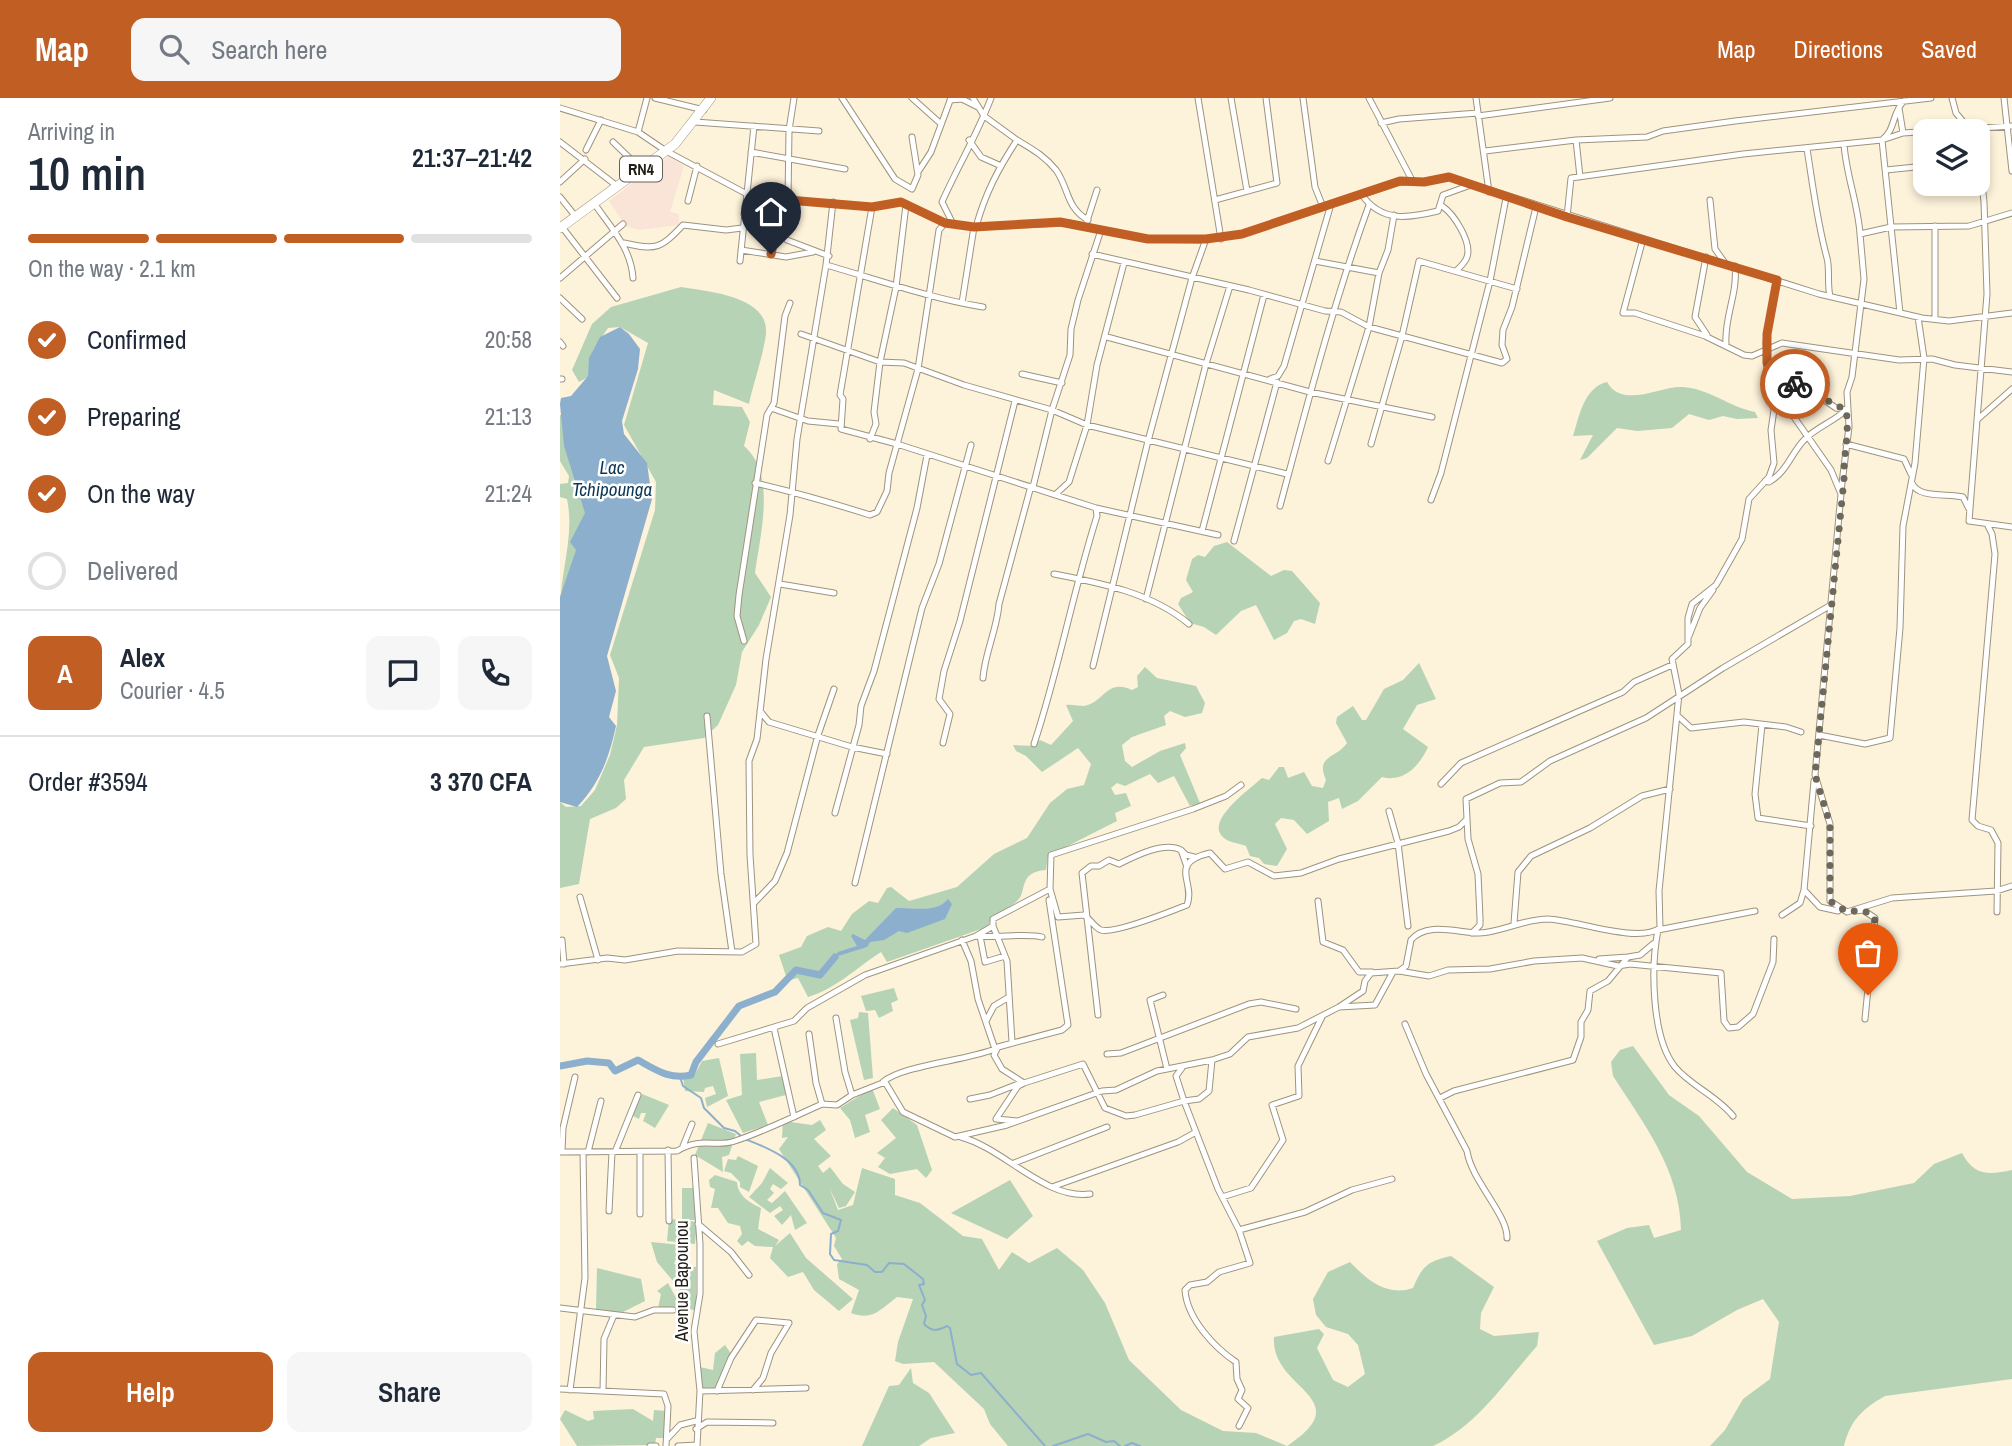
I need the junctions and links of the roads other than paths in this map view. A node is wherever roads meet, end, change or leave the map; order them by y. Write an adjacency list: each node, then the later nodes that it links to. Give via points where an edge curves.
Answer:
1 (646, 98): 38 (street)
2 (655, 98): 25 (street)
3 (711, 98): 25 (highway, RN4)
4 (794, 98): 36 (street)
5 (842, 98): 63 (street, via 895,179 912,189)
6 (912, 98): 31 (street)
7 (974, 98): 23 (street)
8 (991, 98): 27 (street)
9 (1198, 98): 78 (street)
10 (1231, 98): 70 (street)
11 (1266, 98): 70 (street, via 1277,183)
12 (1303, 98): 88 (street, via 1315,187)
13 (1369, 98): 32 (street)
14 (1476, 98): 26 (street)
15 (1545, 98): 22 (street)
16 (1610, 98): 22 (street)
17 (1930, 98): 21 (street)
18 (1952, 98): 28 (street)
19 (2004, 98): 34 (street)
20 (951, 99): 23 (street); 31 (street)
21 (1900, 103): 40 (street); 44 (street, via 1735,121 1647,137); 45 (street, via 1893,128)
22 (1546, 106): 26 (street)
23 (978, 107): 27 (street)
24 (560, 108): 29 (street)
25 (704, 110): 30 (highway, RN4)
26 (1478, 114): 32 (street); 52 (street)
27 (984, 116): 42 (street, via 979,132); 43 (street)
28 (1962, 119)
29 (601, 120): 38 (street); 50 (street)
30 (695, 122): 33 (street); 51 (highway, RN4)
31 (940, 123): 63 (street, via 931,152)
32 (1381, 123): 66 (street)
33 (754, 126): 36 (street); 53 (street)
34 (2009, 126): 35 (street); 62 (street)
35 (1990, 128)
36 (789, 130): 37 (street); 55 (street)
37 (819, 131)
38 (638, 132): 51 (street)
39 (1913, 132): 40 (street)
40 (1903, 133): 45 (street)
41 (912, 136): 63 (street)
42 (970, 140): 56 (street, via 981,157); 100 (street, via 964,162 942,202)
43 (1017, 140): 56 (street); 98 (street, via 1037,150 1058,172 1070,204)
44 (1576, 140): 52 (street); 64 (street)
45 (1882, 140): 48 (street); 61 (street)
46 (560, 142): 54 (street)
47 (614, 142): 59 (street)
48 (1844, 144): 49 (street); 109 (street)
49 (1807, 149): 64 (street); 141 (street, via 1821,245 1828,260)
50 (586, 150)
51 (666, 151): 57 (street); 59 (highway, RN4)
52 (1485, 151): 71 (street)
53 (751, 152): 55 (street); 72 (street)
54 (585, 159): 65 (street); 68 (street)
55 (787, 160): 60 (street); 77 (street)
56 (999, 165): 103 (street)
57 (697, 166): 72 (street); 80 (street)
58 (1913, 167): 61 (street)
59 (641, 169): 68 (highway, RN4)
60 (845, 169)
61 (1886, 170): 105 (street)
62 (2012, 171)
63 (918, 172)
64 (1580, 177): 94 (street, via 1571,178)
65 (560, 182)
66 (1413, 182): 67 (street, via 1449,177); 73 (street, via 1400,181)
67 (1470, 185): 71 (street); 86 (street, via 1443,195)
68 (617, 186): 82 (highway, RN4)
69 (1097, 190): 98 (street)
70 (1247, 191): 78 (street)
71 (1489, 192): 76 (street)
72 (745, 193): 90 (street)
73 (1362, 195): 83 (street); 85 (street)
74 (1981, 196): 95 (street)
75 (560, 197): 93 (street)
76 (1506, 198): 89 (street); 135 (street)
77 (788, 200): 81 (street); 96 (street)
78 (1215, 200): 111 (street)
79 (1710, 200): 124 (street, via 1715,249)
80 (688, 201)
81 (833, 202): 87 (street); 118 (street)
82 (594, 204): 93 (highway, RN4); 108 (street)
83 (1331, 204): 88 (street); 122 (street)
84 (906, 205): 87 (street, via 897,202); 97 (street); 137 (street)
85 (1369, 205): 92 (street); 127 (street)
86 (1442, 206): 92 (street, via 1421,217); 128 (street, via 1457,220 1468,252)
87 (872, 207): 130 (street)
88 (1323, 207): 111 (street)
89 (1536, 207): 94 (street); 138 (street)
90 (744, 214): 96 (street); 104 (street)
91 (2012, 214): 95 (street)
92 (1394, 215): 129 (street)
93 (576, 217): 102 (highway, RN4)
94 (1567, 217): 112 (street)
95 (1983, 221): 101 (street, via 1960,227); 152 (street)
96 (769, 222): 106 (street)
97 (945, 223): 100 (street); 140 (street, via 939,230)
98 (1087, 223): 103 (street); 107 (street)
99 (623, 224): 108 (street)
100 (953, 224): 103 (street)
101 (1935, 226): 105 (street); 156 (street)
102 (561, 227): 120 (street)
103 (975, 227): 145 (street)
104 (742, 228): 113 (street, via 684,225 661,246); 114 (street)
105 (1891, 228): 109 (street); 150 (street)
106 (776, 229): 115 (street, via 787,240); 116 (street)
107 (1101, 230): 110 (street, via 1148,239); 117 (street)
108 (614, 232): 113 (street); 120 (street)
109 (1860, 234): 147 (street, via 1864,279)
110 (1206, 239): 111 (street); 133 (street)
111 (1221, 239)
112 (1643, 239): 119 (street); 158 (street, via 1623,313)
113 (624, 243): 132 (street)
114 (741, 250): 116 (street); 121 (street)
115 (813, 252): 116 (street, via 786,257); 118 (street)
116 (771, 254)
117 (1092, 254): 123 (street); 181 (street)
118 (829, 256): 125 (street)
119 (1706, 257): 124 (street); 153 (street)
120 (584, 258): 131 (street); 143 (street)
121 (740, 261)
122 (1314, 261): 127 (street); 146 (street)
123 (1124, 263): 133 (street); 161 (street)
124 (1726, 264): 126 (street)
125 (826, 265): 130 (street); 163 (street)
126 (1735, 267): 134 (street); 164 (street, via 1736,289)
127 (1346, 268): 129 (street); 149 (street)
128 (1456, 271): 135 (street); 160 (street, via 1419,261)
129 (1379, 272): 157 (street)
130 (863, 274): 137 (street); 165 (street)
131 (560, 278)
132 (633, 278)
133 (1192, 278): 136 (street); 167 (street)
134 (1777, 280): 141 (street); 166 (street)
135 (1490, 281): 138 (street); 169 (street)
136 (1230, 286): 139 (street); 173 (street)
137 (896, 287): 140 (street); 171 (street)
138 (1517, 289): 169 (street, via 1503,330 1507,361)
139 (1264, 295): 146 (street); 176 (street)
140 (928, 296): 145 (street); 175 (street)
141 (1830, 296): 147 (street)
142 (560, 298): 155 (street)
143 (617, 298)
144 (790, 303): 187 (street)
145 (962, 303): 148 (street)
146 (1302, 304): 149 (street); 179 (street, via 1282,371)
147 (1860, 304): 150 (street); 168 (street)
148 (983, 307)
149 (1334, 311): 157 (street); 183 (street)
150 (1900, 313): 154 (street)
151 (2012, 313): 152 (street)
152 (1984, 316): 156 (street); 174 (street)
153 (1695, 317): 158 (street); 162 (street)
154 (1918, 317): 156 (street); 170 (street)
155 (582, 319)
156 (1935, 320)
157 (1369, 327): 160 (street); 184 (street)
158 (1688, 332): 162 (street)
159 (801, 334): 163 (street)
160 (1402, 335): 169 (street); 188 (street)
161 (1107, 337): 167 (street); 195 (street, via 1097,365)
162 (1712, 339): 164 (street)
163 (813, 340): 165 (street); 192 (street)
164 (1726, 344): 166 (street, via 1744,355)
165 (848, 349): 171 (street); 194 (street)
166 (1766, 349): 168 (street, via 1782,343); 172 (street)
167 (1173, 354): 173 (street); 198 (street)
168 (1854, 354): 170 (street); 190 (street)
169 (1470, 357): 218 (street)
170 (1924, 358): 174 (street); 212 (street)
171 (880, 362): 175 (street); 197 (street, via 876,424)
172 (1767, 363): 190 (street, via 1791,383); 211 (street, via 1774,463)
173 (1206, 364): 176 (street); 203 (street)
174 (1982, 368): 177 (street); 193 (street)
175 (918, 369): 185 (street); 199 (street)
176 (1242, 372): 179 (street); 205 (street)
177 (2012, 372)
178 (1022, 374): 181 (street)
179 (1270, 379): 180 (street)
180 (1277, 382): 183 (street); 207 (street)
181 (1062, 383): 189 (street)
182 (2012, 389): 193 (street)
183 (1310, 392): 184 (street); 209 (street)
184 (1345, 399): 188 (street); 206 (street)
185 (1016, 401): 189 (street); 210 (street)
186 (1787, 407): 196 (street)
187 (771, 408): 192 (street); 213 (street)
188 (1379, 408): 191 (street); 201 (street)
189 (1052, 410): 195 (street); 214 (street)
190 (1846, 410): 196 (street); 202 (street)
191 (1432, 417)
192 (802, 419): 194 (street); 215 (street)
193 (1977, 420): 221 (street)
194 (839, 424): 197 (street, via 843,431)
195 (1087, 425): 198 (street); 216 (street, via 1069,482)
196 (1807, 437): 211 (street, via 1784,470); 217 (street, via 1831,470)
197 (870, 439): 199 (street)
198 (1148, 441): 203 (street); 222 (street)
199 (897, 444): 204 (street); 215 (street, via 887,491 874,515)
200 (971, 444): 208 (street)
201 (1371, 444)
202 (1846, 444): 212 (street, via 1904,460); 217 (street)
203 (1184, 447): 205 (street); 223 (street)
204 (927, 455): 208 (street); 252 (street)
205 (1221, 459): 207 (street); 226 (street)
206 (1328, 461)
207 (1256, 464): 209 (street); 228 (street)
208 (964, 466): 210 (street); 253 (street, via 939,564 922,608)
209 (1287, 474): 219 (street)
210 (995, 475): 214 (street); 250 (street, via 944,671 939,699 950,714)
211 (1765, 481): 238 (street, via 1749,499 1742,539 1714,589 1692,604 1685,649 1672,659)
212 (1912, 482): 221 (street, via 1922,494 1963,496); 249 (street, via 1903,526 1890,738 1865,744)
213 (755, 483): 215 (street); 237 (street, via 737,616)
214 (1032, 486): 216 (street); 240 (street)
215 (791, 491): 231 (street)
216 (1057, 493): 220 (street)
217 (1840, 495): 235 (street)
218 (1431, 500)
219 (1280, 506)
220 (1096, 508): 222 (street); 230 (street)
221 (1969, 509): 224 (street, via 1969,521)
222 (1131, 516): 223 (street); 232 (street)
223 (1165, 524): 226 (street); 234 (street)
224 (1987, 524): 225 (street); 270 (street, via 1995,554 1972,820 1991,830 1998,843)
225 (2012, 527)
226 (1202, 531): 227 (street)
227 (1218, 535)
228 (1234, 541)
229 (1054, 574): 230 (street)
230 (1080, 579): 232 (street); 251 (street)
231 (780, 584): 233 (street); 243 (street)
232 (1112, 587): 234 (street); 239 (street)
233 (834, 593)
234 (1146, 599): 236 (street, via 1168,607)
235 (1831, 605): 242 (street); 249 (street)
236 (1189, 624)
237 (744, 641)
238 (1672, 665): 242 (street); 255 (street, via 1461,764)
239 (1093, 666)
240 (983, 678)
241 (834, 689): 248 (street)
242 (1678, 698): 244 (street); 260 (street, via 1646,718 1538,768 1521,782 1500,783 1466,799)
243 (760, 712): 248 (street, via 769,722); 273 (street, via 749,768)
244 (1677, 714): 246 (street, via 1691,728 1725,722); 257 (street)
245 (707, 716): 293 (street)
246 (1762, 725): 247 (street); 261 (street, via 1755,794 1758,818)
247 (1801, 732)
248 (818, 735): 252 (street); 273 (street, via 787,853 775,881)
249 (1819, 735): 254 (street)
250 (943, 743)
251 (1034, 744)
252 (852, 747): 253 (street); 259 (street)
253 (887, 754): 266 (street)
254 (1815, 775): 261 (street); 275 (street, via 1830,824 1830,901)
255 (1441, 784)
256 (1241, 785): 268 (street, via 1192,809 1051,855)
257 (1670, 789): 280 (street, via 1642,796 1531,856 1518,872); 284 (street)
258 (1389, 811): 262 (street)
259 (835, 813)
260 (1466, 820): 262 (street, via 1454,830); 279 (street, via 1478,874)
261 (1811, 826): 269 (street)
262 (1398, 843): 264 (street, via 1310,871 1274,876 1248,862 1225,869 1213,853); 282 (street)
263 (1181, 850): 264 (street); 265 (street); 278 (street, via 1146,852 1119,864 1109,860 1084,869)
264 (1195, 856): 265 (street)
265 (1187, 867): 278 (street, via 1187,905 1143,923 1106,930 1099,930)
266 (855, 883)
267 (2012, 886): 270 (street)
268 (1049, 889): 278 (street, via 1058,918); 281 (street, via 1006,910 993,919); 316 (street, via 1068,1025)
269 (1804, 890): 275 (street, via 1820,907); 277 (street, via 1800,903)
270 (1996, 891): 275 (street, via 1892,898); 276 (street)
271 (580, 897): 296 (street)
272 (1318, 901): 301 (street, via 1323,942 1343,950 1359,972)
273 (754, 903): 293 (street, via 756,944)
274 (1755, 911): 284 (street)
275 (1847, 912): 310 (street, via 1863,910 1875,918)
276 (1997, 912)
277 (1782, 915)
278 (1086, 917): 307 (street)
279 (1480, 918): 283 (street); 285 (street)
280 (1514, 923): 283 (street); 284 (street, via 1551,919 1627,932)
281 (993, 926): 286 (street); 287 (street)
282 (1408, 926)
283 (1496, 930): 285 (street)
284 (1658, 930): 292 (street)
285 (1472, 933): 302 (street, via 1418,933 1411,940 1408,964)
286 (978, 936): 287 (street); 291 (street); 294 (street, via 985,962)
287 (997, 937): 288 (street); 294 (street)
288 (1042, 937)
289 (1774, 939): 300 (street, via 1773,962 1755,1010 1738,1027 1729,1028 1724,1021 1721,973)
290 (562, 940): 298 (street)
291 (962, 940): 311 (street); 313 (street, via 865,975 807,1008 794,1021)
292 (1655, 941): 295 (street, via 1640,955); 300 (street)
293 (732, 952): 296 (street, via 678,951)
294 (1005, 956): 304 (street)
295 (1628, 957): 297 (street); 299 (street)
296 (598, 960): 298 (street)
297 (1591, 960): 299 (street); 302 (street, via 1534,961 1490,969 1443,970 1429,976)
298 (562, 964)
299 (1618, 966): 300 (street); 329 (street, via 1608,981 1590,991 1573,1060)
300 (1656, 968): 334 (street, via 1659,1027 1672,1062)
301 (1375, 971): 302 (street); 305 (street, via 1363,991)
302 (1396, 971): 305 (street, via 1375,1005)
303 (1163, 995): 315 (street, via 1150,1000)
304 (1009, 997): 311 (street, via 994,1006); 316 (street)
305 (1339, 1007): 308 (street)
306 (1296, 1009): 315 (street, via 1249,1003)
307 (1098, 1015)
308 (1322, 1017): 320 (street, via 1298,1028 1248,1037 1226,1056); 352 (street, via 1298,1066 1299,1096 1272,1105 1283,1140 1251,1188)
309 (836, 1018): 326 (street)
310 (1865, 1019)
311 (986, 1021): 318 (street)
312 (1405, 1024): 329 (street)
313 (774, 1028): 317 (street); 335 (street)
314 (809, 1034): 333 (street)
315 (1159, 1037): 319 (street); 322 (street)
316 (1012, 1042): 318 (street)
317 (718, 1044)
318 (995, 1049): 324 (street, via 894,1073); 325 (street, via 1002,1069)
319 (1107, 1054)
320 (1212, 1060): 321 (street); 332 (street, via 1209,1091 1199,1099)
321 (1183, 1067): 322 (street); 332 (street, via 1176,1076)
322 (1167, 1069): 327 (street)
323 (575, 1077): 343 (street)
324 (883, 1082): 326 (street); 340 (street, via 903,1112 948,1137)
325 (1024, 1083): 327 (street, via 1083,1064); 330 (street); 336 (street, via 996,1119)
326 (852, 1095): 333 (street, via 837,1105)
327 (1097, 1095): 332 (street, via 1105,1108 1126,1116); 336 (street)
328 (638, 1096): 345 (street)
329 (1440, 1098): 358 (street)
330 (970, 1099)
331 (601, 1101): 344 (street)
332 (1184, 1101): 339 (street)
333 (822, 1104): 335 (street)
334 (1733, 1116)
335 (794, 1117): 341 (street, via 736,1141 708,1140)
336 (1020, 1121): 340 (street)
337 (692, 1124): 341 (street)
338 (1107, 1128): 348 (street)
339 (1196, 1132): 350 (street); 352 (street)
340 (961, 1137): 348 (street)
341 (683, 1146): 342 (street)
342 (668, 1150): 346 (street); 355 (street)
343 (561, 1152): 344 (street)
344 (586, 1152): 345 (street); 362 (street)
345 (613, 1152): 346 (street); 353 (street)
346 (640, 1152): 354 (street)
347 (694, 1158): 356 (street, Avenue Bapounou)
348 (1014, 1163): 350 (street)
349 (1392, 1179): 357 (street, via 1352,1190 1306,1212)
350 (1052, 1187): 351 (street, via 1075,1196)
351 (1090, 1194)
352 (1222, 1197): 357 (street)
353 (609, 1211)
354 (640, 1214)
355 (669, 1221)
356 (698, 1224): 359 (street, via 731,1252); 369 (street, Avenue Bapounou, via 700,1294 694,1331)
357 (1239, 1230): 373 (street, via 1250,1263 1190,1285 1184,1293 1199,1328 1222,1355 1236,1362 1242,1390 1238,1399 1248,1408)
358 (1507, 1238)
359 (749, 1275)
360 (560, 1308): 362 (street)
361 (673, 1310): 363 (street, via 654,1310 637,1317)
362 (580, 1312): 363 (street); 366 (street)
363 (614, 1315): 368 (street, via 604,1339)
364 (806, 1388): 367 (street)
365 (560, 1389): 366 (street)
366 (570, 1390): 368 (street)
367 (753, 1390): 370 (street); 370 (street, via 789,1323 756,1320)
368 (603, 1391): 374 (street, via 664,1394)
369 (700, 1391): 370 (street); 372 (street, Avenue Bapounou)
370 (717, 1391)
371 (773, 1423): 372 (street)
372 (696, 1425): 374 (street, via 680,1425); 378 (street, Avenue Bapounou)
373 (1238, 1426)
374 (666, 1444)
375 (650, 1446): 376 (street)
376 (656, 1446)
377 (678, 1446): 378 (street)
378 (696, 1446)

